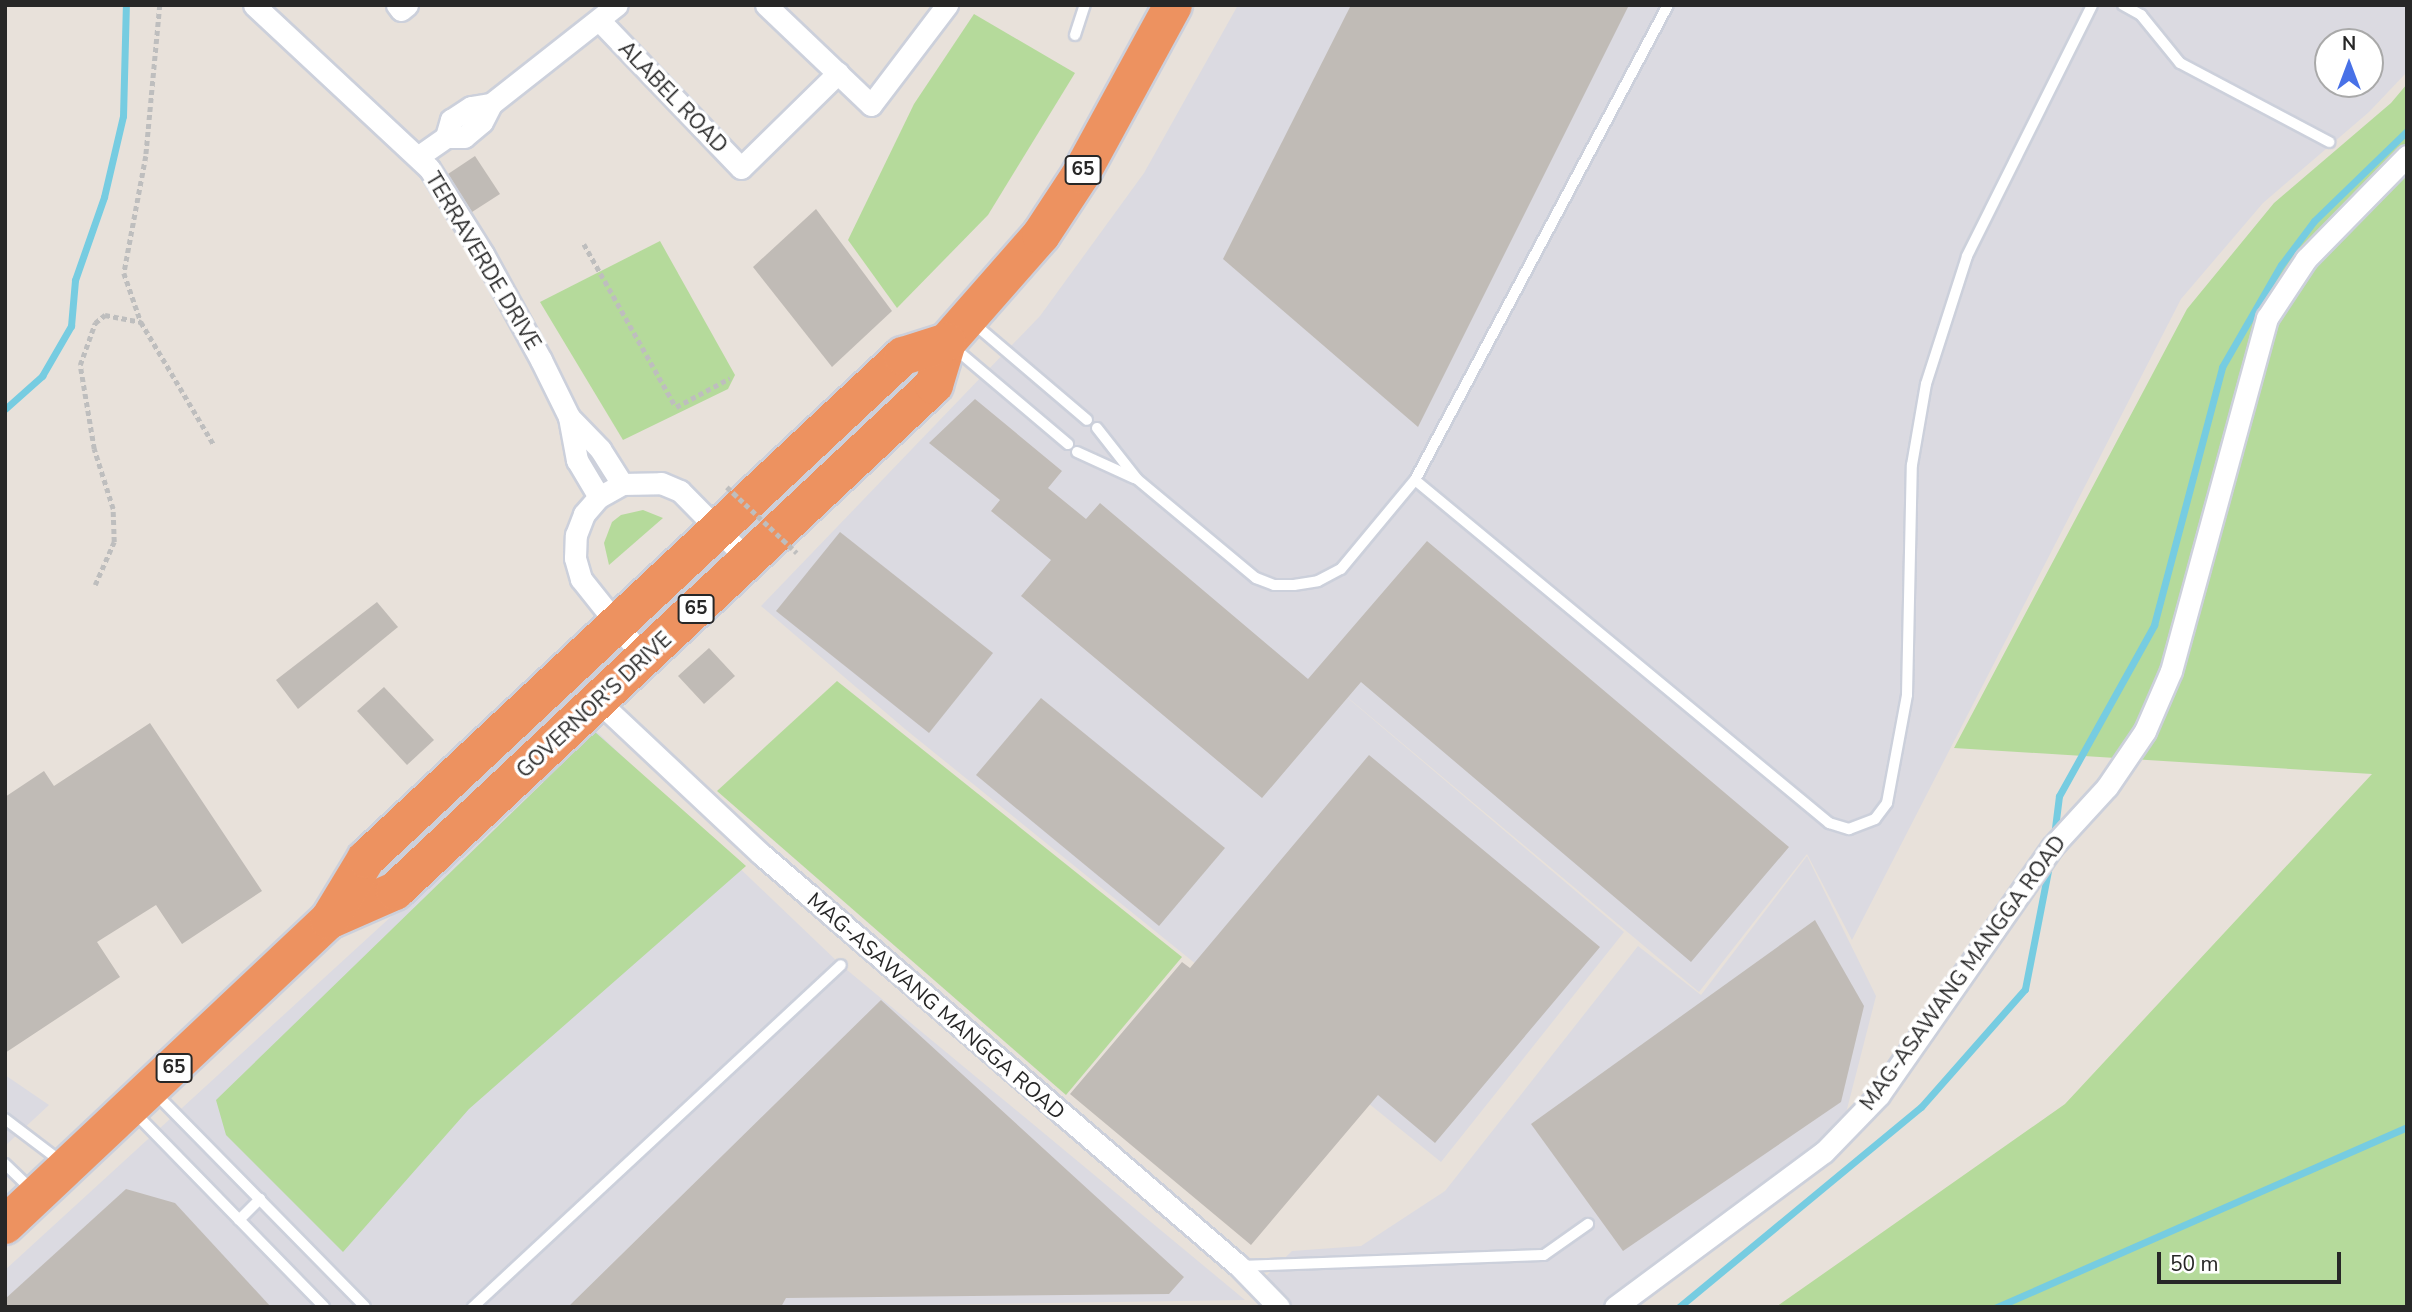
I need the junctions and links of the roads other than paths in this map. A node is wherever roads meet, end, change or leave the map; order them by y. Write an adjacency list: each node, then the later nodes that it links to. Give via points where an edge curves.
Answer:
1 (254, 5): 14 (street, TERRAVERDE DRIVE)
2 (617, 5): 10 (street)
3 (766, 5): 12 (street)
4 (1085, 5): 11 (lane)
5 (1173, 5): 16 (highway, GOVERNOR'S DRIVE / 65, via 1062,205)
6 (1668, 5): 23 (lane)
7 (2092, 5): 23 (lane, via 1966,256 1926,384 1912,465 1907,695 1886,803 1875,819 1849,829 1829,823)
8 (2123, 5): 13 (lane, via 2141,15 2180,63)
9 (943, 8): 12 (street, via 871,105)
10 (599, 20): 12 (street, ALABEL ROAD, via 741,168); 14 (street, via 491,104 471,107 451,120 446,137)
11 (1075, 35)
12 (838, 73)
13 (2329, 142)
14 (419, 156): 17 (street, TERRAVERDE DRIVE, via 490,266)
15 (2407, 156): 46 (street, MAG-ASAWANG MANGGA ROAD, via 2306,259 2267,318 2171,671 2145,731 2107,786 2052,847 1870,1105 1824,1152)
16 (958, 330): 18 (lane); 20 (lane); 26 (highway, GOVERNOR'S DRIVE / 65, via 903,356); 27 (highway, GOVERNOR'S DRIVE / 65, via 934,385)
17 (569, 417): 24 (street, TERRAVERDE DRIVE, via 600,449); 25 (street, TERRAVERDE DRIVE, via 576,460)
18 (1087, 421)
19 (1097, 428): 22 (lane)
20 (1068, 444)
21 (1077, 452): 22 (lane)
22 (1137, 479): 23 (lane, via 1256,578 1274,585 1318,581 1341,569)
23 (1415, 480)
24 (622, 484): 25 (street); 26 (street, via 661,483 680,491)
25 (599, 497): 28 (street, via 584,514 576,535 575,558 581,579)
26 (719, 531): 27 (street); 28 (highway, GOVERNOR'S DRIVE / 65)
27 (748, 560): 29 (highway, GOVERNOR'S DRIVE / 65)
28 (618, 626): 29 (street); 31 (highway, GOVERNOR'S DRIVE / 65, via 366,859)
29 (644, 658): 30 (highway, GOVERNOR'S DRIVE / 65)
30 (598, 701): 31 (highway, GOVERNOR'S DRIVE / 65, via 395,891); 41 (street, MAG-ASAWANG MANGGA ROAD, via 761,854)
31 (329, 920): 33 (highway, GOVERNOR'S DRIVE / 65)
32 (841, 965): 44 (lane)
33 (141, 1099): 36 (highway, GOVERNOR'S DRIVE / 65); 37 (lane); 39 (lane)
34 (5, 1119): 36 (lane)
35 (5, 1164): 38 (lane)
36 (68, 1167): 38 (highway, GOVERNOR'S DRIVE / 65)
37 (260, 1199): 39 (lane); 43 (lane)
38 (16, 1212)
39 (239, 1220): 42 (lane)
40 (1588, 1224): 41 (lane, via 1544,1255)
41 (1239, 1266): 45 (street, MAG-ASAWANG MANGGA ROAD)
42 (324, 1307)
43 (365, 1307)
44 (473, 1307)
45 (1279, 1307)
46 (1615, 1307)

